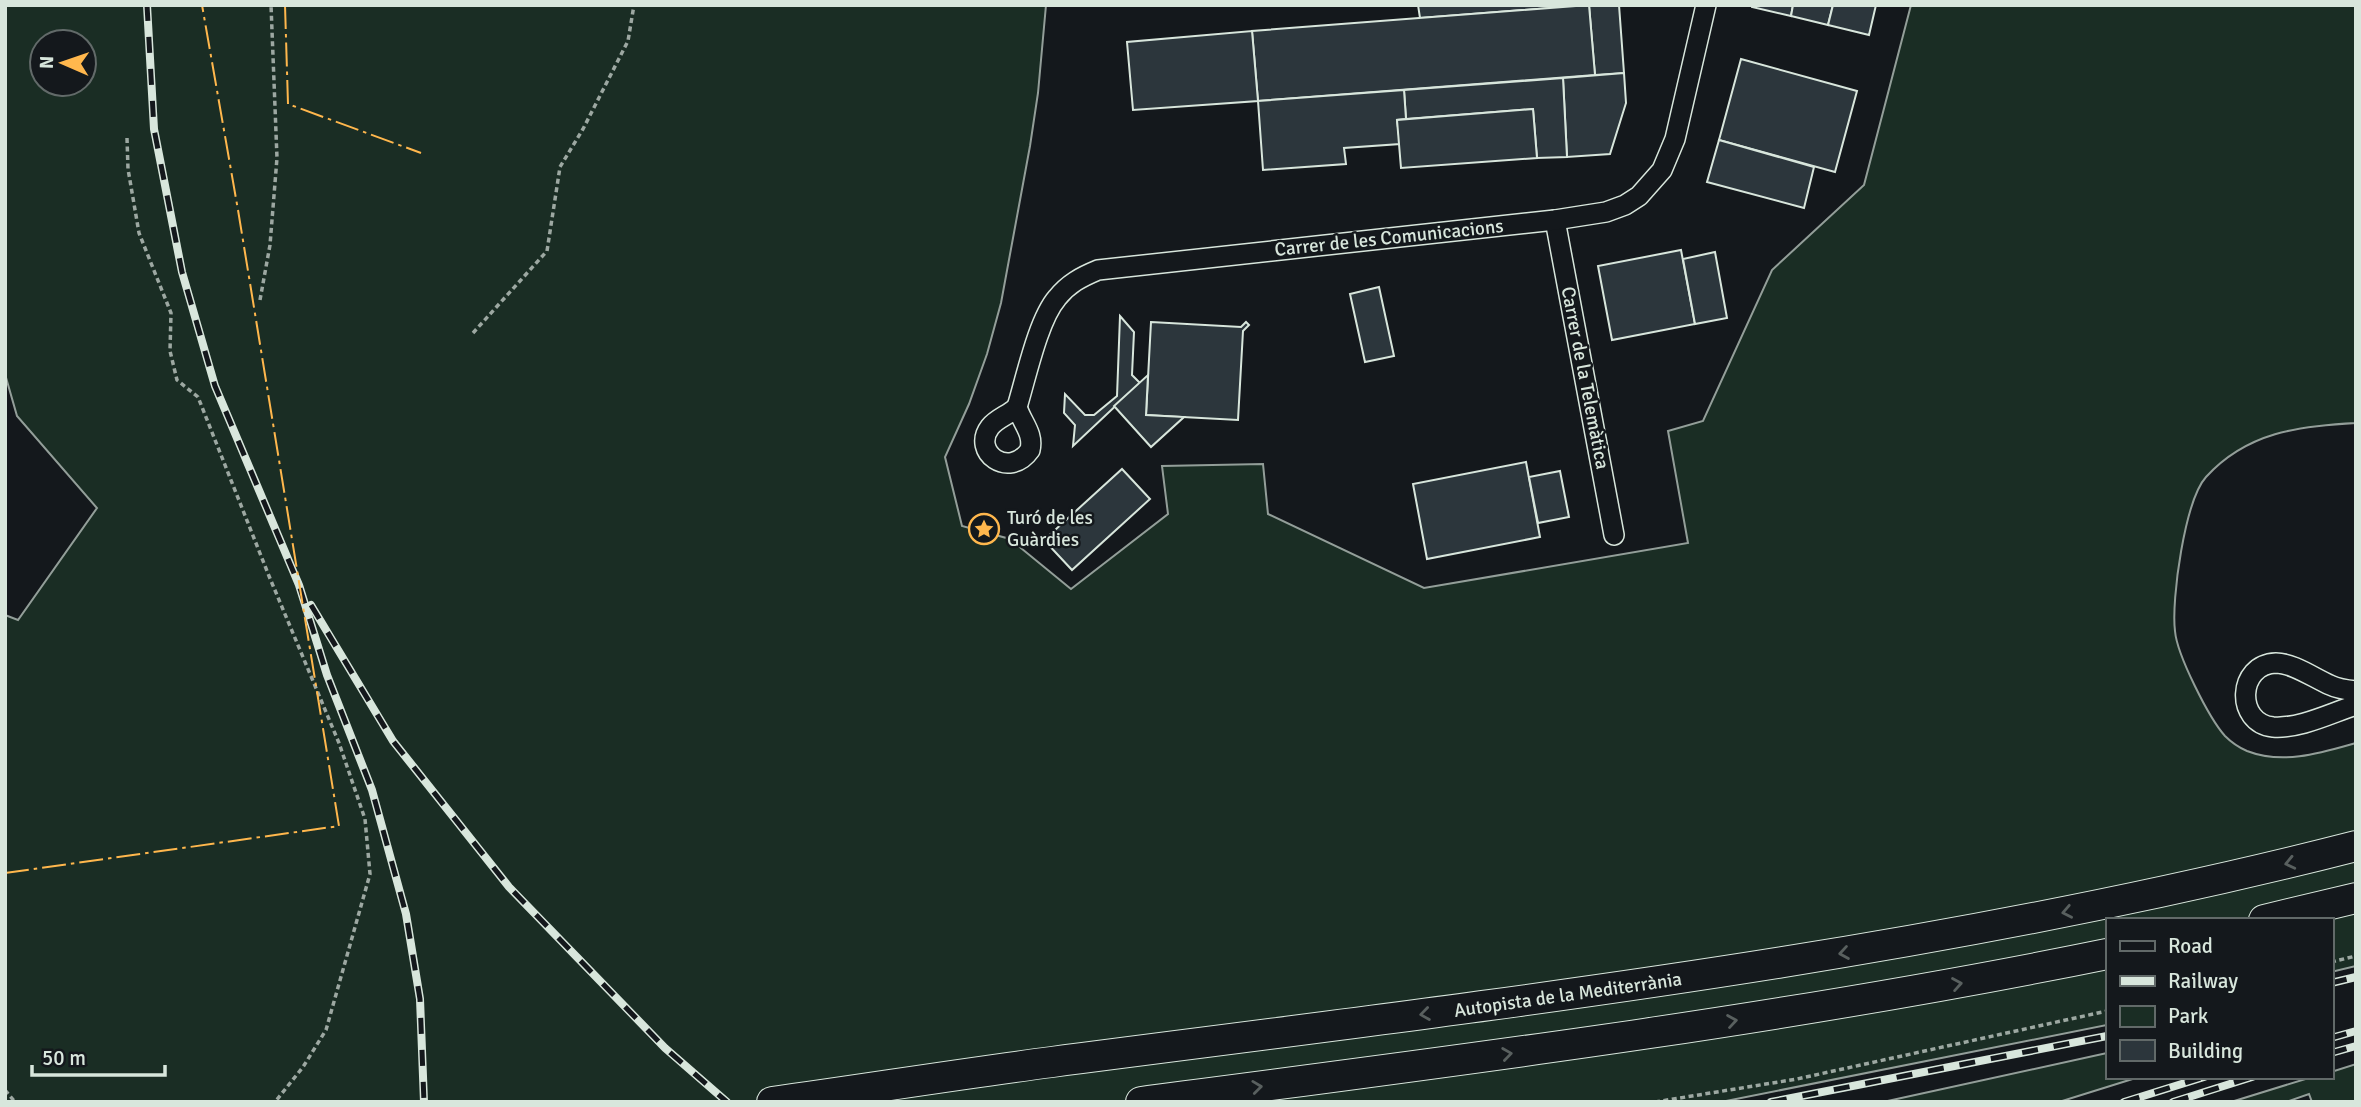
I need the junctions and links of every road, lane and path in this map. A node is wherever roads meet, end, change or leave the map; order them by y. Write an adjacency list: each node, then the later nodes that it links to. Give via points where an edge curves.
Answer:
1 (271, 5): 6 (path, via 277,158)
2 (635, 5): 7 (path, via 628,41 560,167 547,251)
3 (1706, 5): 5 (street, Carrer de les Comunicacions, via 1675,139 1662,170 1625,205)
4 (127, 138): 21 (path, via 139,233 171,313 170,351 177,380 198,397 339,743 365,819 370,873 326,1030)
5 (1555, 220): 8 (street, Carrer de les Comunicacions, via 1098,270 1080,277 1054,300); 9 (street, Carrer de la Telemàtica)
6 (260, 300)
7 (473, 333)
8 (1017, 407)
9 (1614, 536)
10 (2356, 691): 11 (street, via 2275,663 2256,670 2245,688 2253,717 2272,727)
11 (2356, 705)
12 (2356, 846): 22 (highway, Autopista de la Mediterrània, one-way to 22, via 2078,910 1738,971)
13 (2356, 898): 14 (highway)
14 (2272, 918)
15 (2106, 954): 23 (highway, one-way to 15, via 1763,1017)
16 (2356, 956): 17 (path)
17 (2333, 962)
18 (2106, 1011): 24 (path, via 1797,1079)
19 (5, 1090): 20 (path)
20 (15, 1102)
21 (275, 1102)
22 (772, 1102)
23 (1141, 1102)
24 (1655, 1102)

